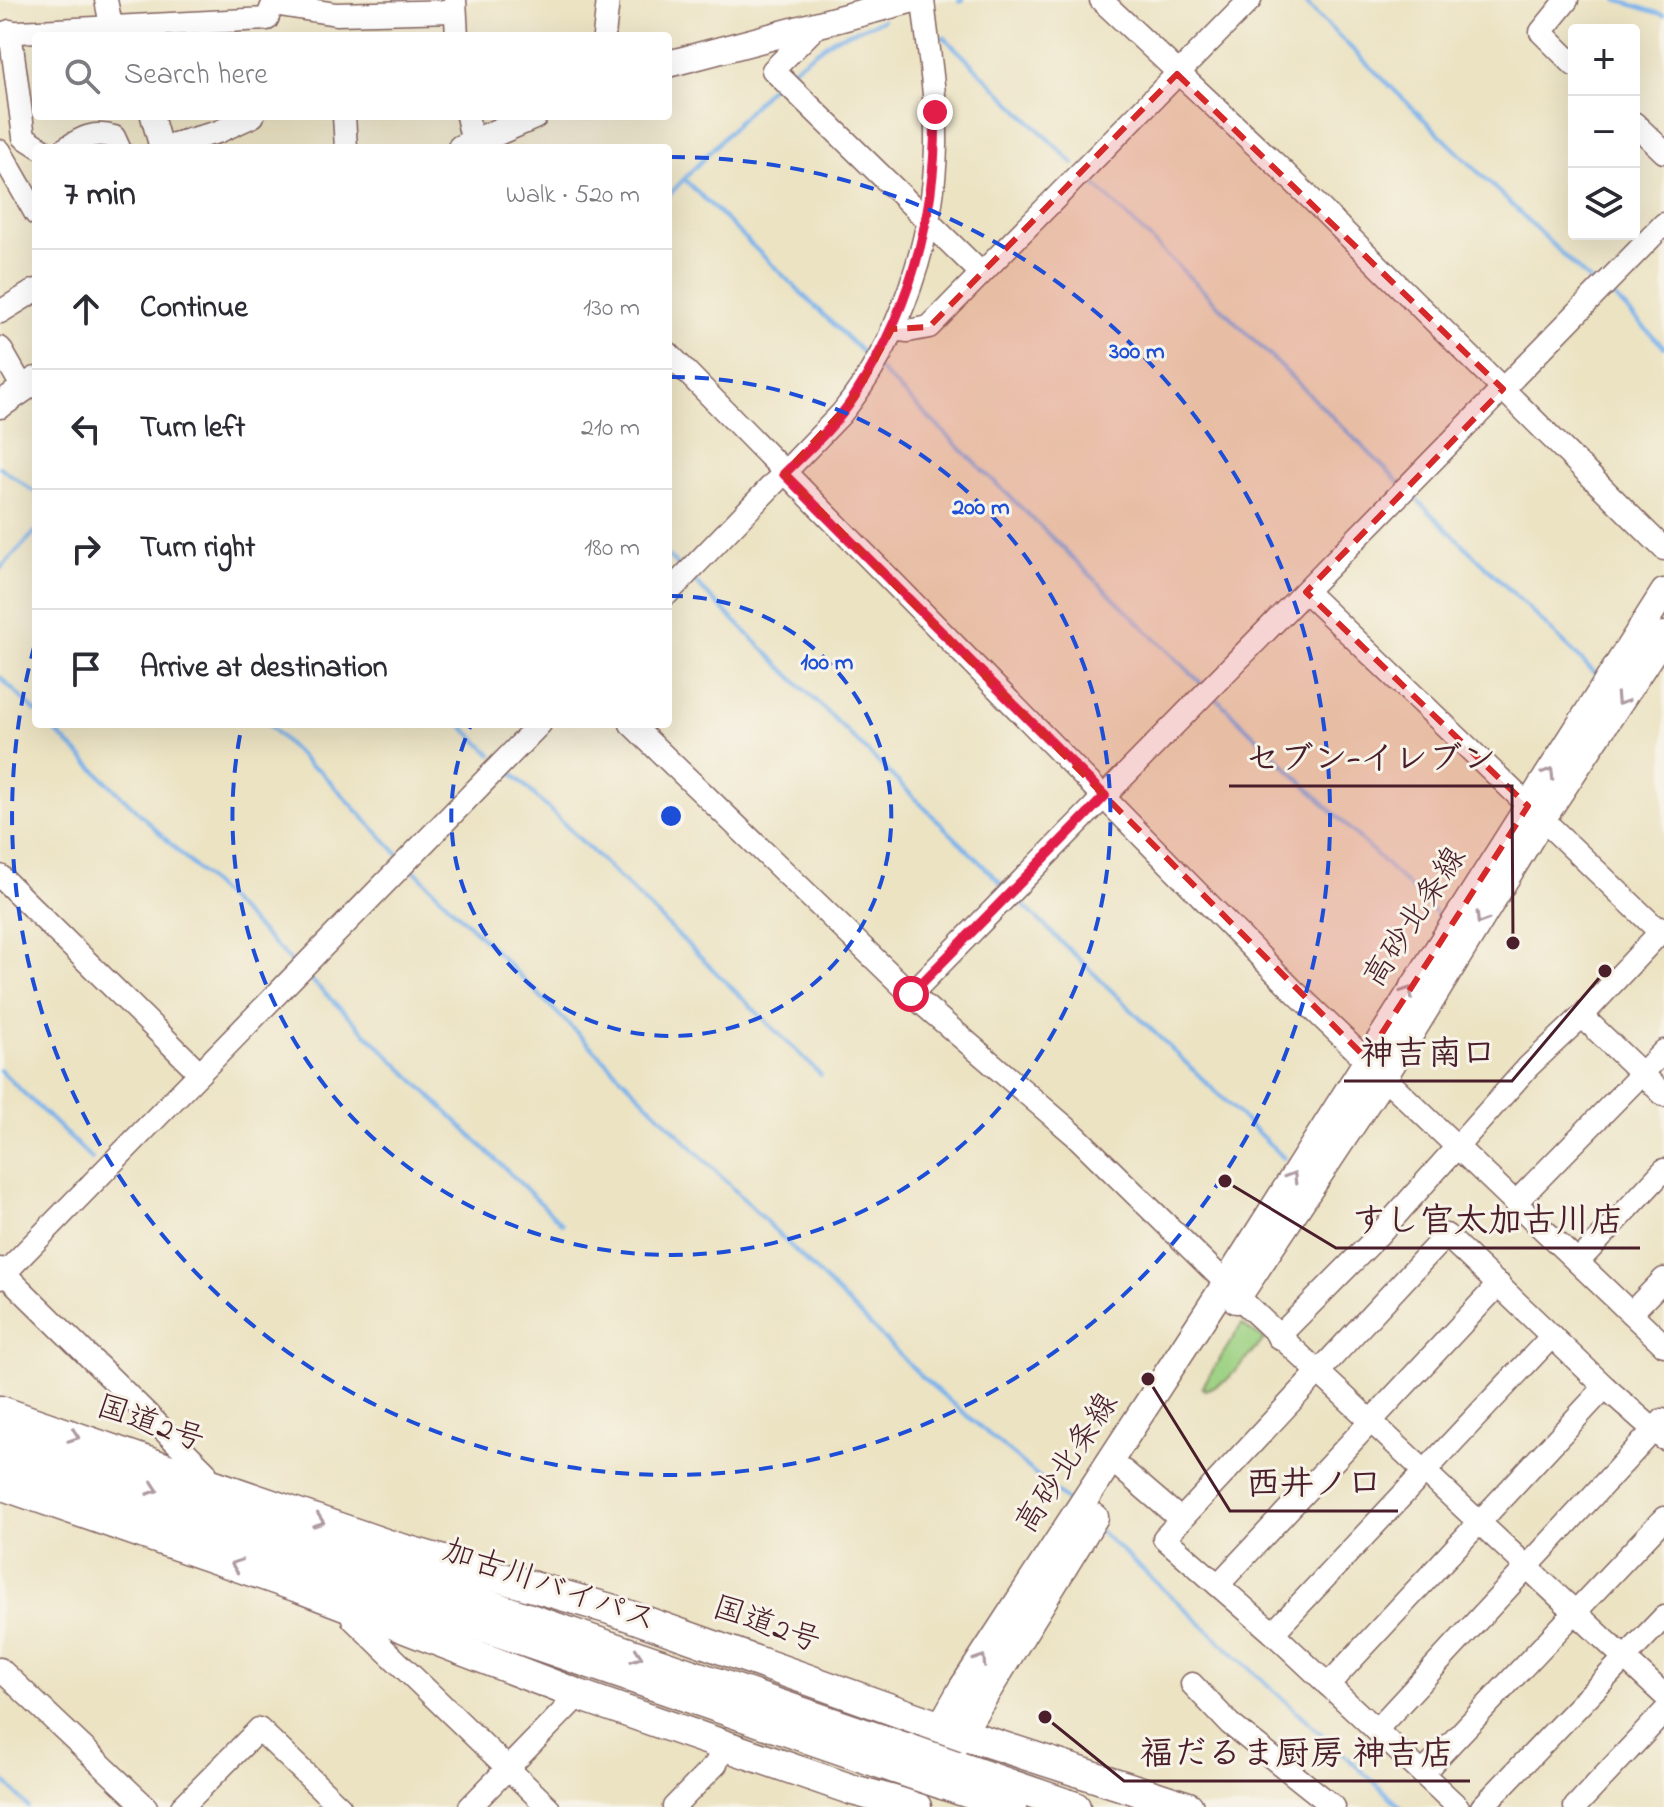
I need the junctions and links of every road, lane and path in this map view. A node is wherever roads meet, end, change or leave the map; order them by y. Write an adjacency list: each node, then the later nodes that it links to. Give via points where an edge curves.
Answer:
1 (106, 0): 11 (street)
2 (608, 0): 14 (street)
3 (1101, 0): 17 (street)
4 (1250, 0): 17 (street)
5 (1567, 0): 15 (street, via 1541,32)
6 (919, 1): 8 (main road); 37 (street, via 927,33 936,148)
7 (455, 6): 10 (street); 13 (street)
8 (847, 8): 9 (main road)
9 (821, 22): 16 (main road); 37 (street, via 779,76)
10 (336, 25): 11 (street, via 273,4 267,19)
11 (117, 28): 12 (street)
12 (5, 32): 25 (street)
13 (457, 32)
14 (604, 32)
15 (1568, 59)
16 (672, 63)
17 (1177, 74): 39 (street); 46 (street)
18 (153, 120): 28 (street)
19 (244, 120): 29 (street)
20 (344, 120): 30 (street)
21 (467, 120): 31 (street)
22 (526, 120): 32 (main road)
23 (1640, 129): 34 (street)
24 (0, 141): 25 (street)
25 (32, 142)
26 (73, 144): 27 (street, via 88,135 114,137)
27 (117, 144)
28 (159, 144)
29 (174, 144)
30 (346, 144)
31 (469, 144)
32 (475, 144)
33 (0, 151): 35 (street)
34 (1664, 152)
35 (7, 178): 36 (street)
36 (32, 209)
37 (928, 220): 39 (street); 42 (street)
38 (1664, 224): 46 (street)
39 (981, 273): 42 (street, via 929,327)
40 (32, 292): 41 (street)
41 (0, 312)
42 (892, 329): 48 (street, via 841,414)
43 (0, 348): 45 (street)
44 (672, 357): 48 (street)
45 (30, 384): 47 (main road)
46 (1503, 389): 49 (street); 51 (street)
47 (0, 405)
48 (784, 474): 50 (street); 56 (street)
49 (1664, 549)
50 (677, 585)
51 (1306, 592): 56 (street); 57 (street)
52 (1664, 592): 57 (main road, 高砂北条線, one-way to 52)
53 (1664, 635): 57 (main road, 高砂北条線, one-way to 57)
54 (536, 728): 64 (street)
55 (635, 728): 60 (street)
56 (1105, 796): 60 (street); 63 (street)
57 (1535, 813): 59 (street); 63 (main road, 高砂北条線)
58 (0, 876): 64 (street)
59 (1658, 928): 61 (street)
60 (911, 994): 74 (street, via 1076,1136)
61 (1582, 1016): 65 (street); 67 (street, via 1528,1067)
62 (1664, 1051): 65 (street)
63 (1375, 1067): 67 (street); 74 (main road, 高砂北条線)
64 (200, 1073): 71 (street)
65 (1642, 1074): 66 (street); 69 (street)
66 (1664, 1095)
67 (1459, 1148): 69 (street); 77 (street)
68 (1664, 1170): 70 (street)
69 (1515, 1203): 70 (street)
70 (1578, 1262): 75 (street)
71 (1, 1273): 89 (street, via 205,1471)
72 (1664, 1279): 75 (street)
73 (1499, 1284): 76 (street); 79 (street, via 1446,1235); 82 (street)
74 (1232, 1290): 77 (street); 86 (main road, 高砂北条線); 90 (main road, 高砂北条線)
75 (1631, 1313): 78 (street)
76 (1552, 1336): 80 (street); 87 (street)
77 (1278, 1337): 79 (street)
78 (1664, 1345)
79 (1319, 1370): 82 (street); 92 (street)
80 (1605, 1387): 83 (street); 93 (street)
81 (0, 1411): 89 (highway, 国道2号, one-way to 89)
82 (1370, 1422): 87 (street); 95 (street)
83 (1661, 1429): 94 (street)
84 (0, 1437): 96 (highway, 加古川バイパス, one-way to 96)
85 (0, 1460): 96 (highway, 加古川バイパス)
86 (1124, 1471): 90 (main road, 高砂北条線); 92 (street)
87 (1424, 1473): 93 (street); 100 (street)
88 (0, 1484): 97 (highway, one-way to 88)
89 (208, 1484): 108 (highway, 国道2号, one-way to 108, via 388,1545 610,1609)
90 (1085, 1517): 108 (main road, 高砂北条線)
91 (1664, 1518): 98 (street)
92 (1180, 1519): 95 (street, via 1164,1538)
93 (1478, 1524): 94 (street); 103 (street)
94 (1525, 1569): 98 (street); 109 (street)
95 (1218, 1585): 100 (street)
96 (412, 1591): 108 (highway, one-way to 108, via 499,1595 587,1617 916,1728); 113 (highway, 加古川バイパス, bridge, via 902,1759); 114 (highway, via 439,1625 586,1686 857,1776)
97 (352, 1608): 105 (highway); 111 (street, via 353,1619)
98 (1575, 1613): 101 (street); 112 (street)
99 (1664, 1617): 101 (street)
100 (1273, 1633): 103 (street)
101 (1626, 1659): 106 (street); 127 (street)
102 (0, 1669): 115 (street)
103 (1328, 1685): 109 (street)
104 (1204, 1689): 125 (street)
105 (579, 1695): 110 (highway); 111 (street)
106 (1664, 1695)
107 (1664, 1712): 128 (street)
108 (951, 1729): 114 (main road, 高砂北条線); 123 (highway, via 990,1752); 124 (highway, 国道2号)
109 (1376, 1730): 112 (street)
110 (724, 1743): 114 (highway); 120 (street, via 716,1764)
111 (507, 1768): 118 (street); 119 (street)
112 (1423, 1773): 126 (street)
113 (949, 1786): 114 (highway); 121 (highway, 加古川バイパス); 122 (highway, 加古川バイパス)
114 (908, 1805)
115 (146, 1807)
116 (182, 1807): 117 (street, via 259,1729)
117 (340, 1807)
118 (470, 1807)
119 (548, 1807)
120 (674, 1807)
121 (1011, 1807)
122 (1075, 1807)
123 (1148, 1807)
124 (1188, 1807)
125 (1334, 1807)
126 (1458, 1807)
127 (1482, 1807)
128 (1575, 1807)

